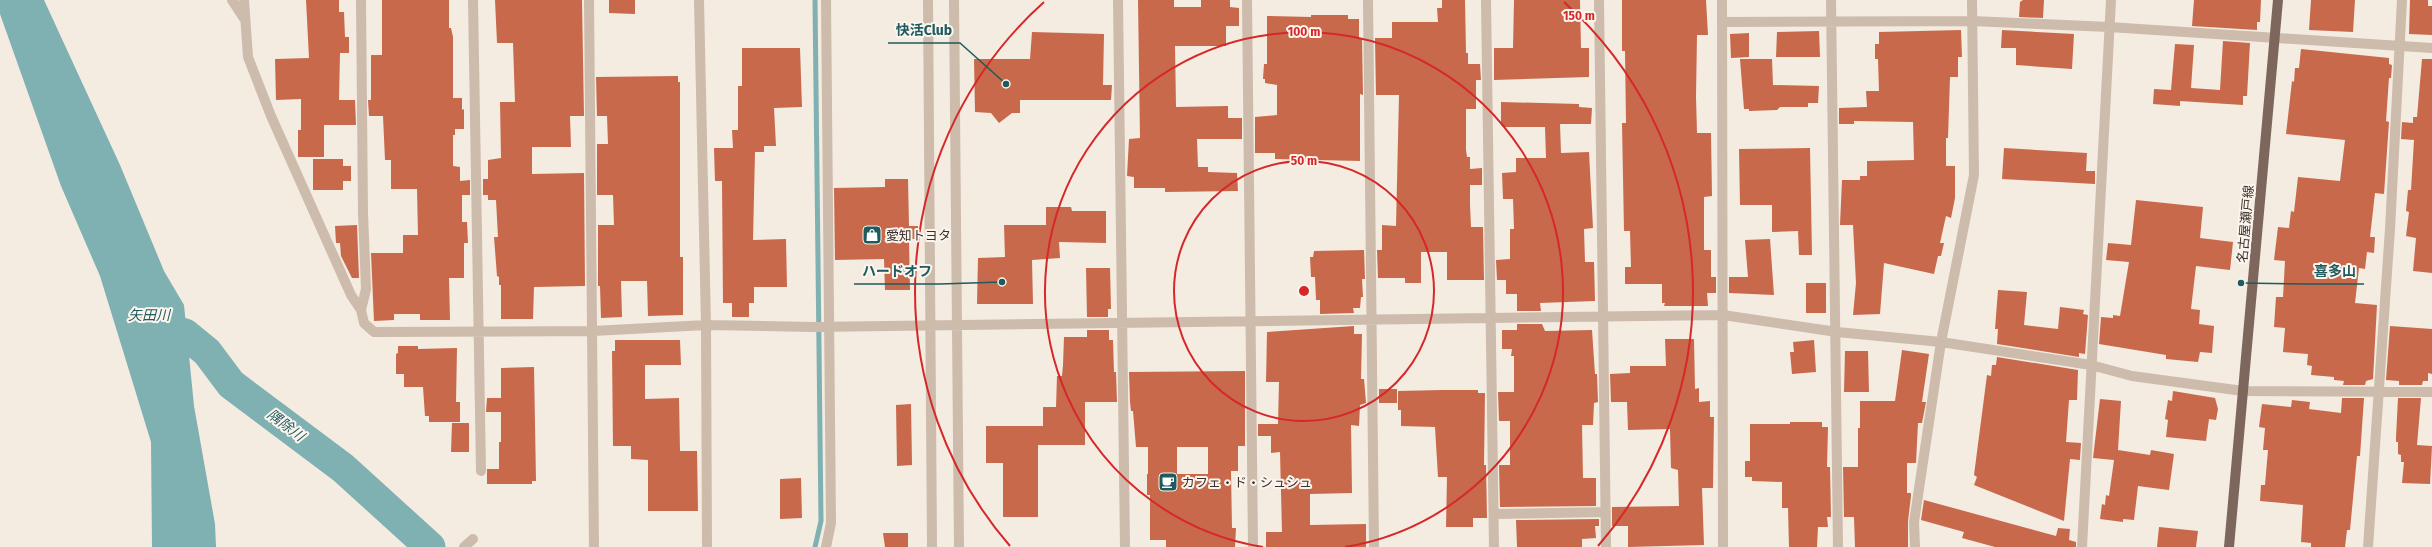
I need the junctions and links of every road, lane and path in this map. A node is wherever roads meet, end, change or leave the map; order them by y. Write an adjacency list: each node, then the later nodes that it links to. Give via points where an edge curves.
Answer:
1 (232, 0): 21 (street)
2 (244, 0): 21 (street)
3 (362, 0): 29 (street, via 366,288)
4 (474, 0): 40 (street)
5 (589, 0): 41 (street)
6 (700, 0): 36 (street)
7 (826, 0): 39 (street)
8 (928, 0): 37 (street)
9 (954, 0): 38 (street)
10 (1118, 0): 35 (street)
11 (1247, 0): 33 (street)
12 (1368, 0): 34 (street)
13 (1486, 0): 32 (street)
14 (1600, 0): 31 (street)
15 (1722, 0): 24 (street)
16 (1831, 0): 22 (street)
17 (1972, 0): 23 (street)
18 (2111, 0): 25 (street)
19 (2278, 0): 26 (main road, 名古屋瀬戸線)
20 (2402, 0): 27 (street)
21 (244, 20): 29 (street, via 248,57 268,108 351,294)
22 (1832, 21): 23 (street); 24 (street); 42 (street)
23 (1972, 21): 25 (street); 43 (street, via 1974,175)
24 (1722, 22): 30 (street)
25 (2109, 27): 26 (street); 44 (street)
26 (2275, 39): 27 (street); 45 (main road, 名古屋瀬戸線)
27 (2401, 47): 28 (street); 46 (street)
28 (2432, 48)
29 (361, 310): 40 (street, via 364,323 374,332)
30 (1722, 315): 31 (street); 42 (street); 61 (street)
31 (1603, 318): 32 (street); 49 (street)
32 (1492, 319): 34 (street); 50 (street)
33 (1252, 320): 34 (street); 35 (street); 57 (street)
34 (1372, 320): 58 (street)
35 (1122, 323): 38 (street); 56 (street)
36 (706, 325): 39 (street); 41 (street); 52 (street)
37 (931, 325): 38 (street); 39 (street); 54 (street)
38 (956, 325): 55 (street)
39 (828, 327): 53 (street, via 831,523)
40 (477, 330): 41 (street); 48 (street)
41 (593, 331): 51 (street)
42 (1837, 332): 43 (street); 62 (street)
43 (1941, 342): 44 (street); 63 (street, via 1914,522)
44 (2091, 365): 45 (street, via 2132,376); 64 (street)
45 (2243, 392): 46 (street); 65 (main road, 名古屋瀬戸線)
46 (2377, 392): 47 (street); 66 (street)
47 (2432, 392)
48 (480, 471)
49 (1606, 512): 50 (street); 60 (street)
50 (1494, 514): 59 (street)
51 (594, 547)
52 (707, 547)
53 (826, 547)
54 (932, 547)
55 (958, 547)
56 (1125, 547)
57 (1253, 547)
58 (1374, 547)
59 (1494, 547)
60 (1606, 547)
61 (1724, 547)
62 (1838, 547)
63 (1914, 547)
64 (2082, 547)
65 (2229, 547)
66 (2368, 547)

